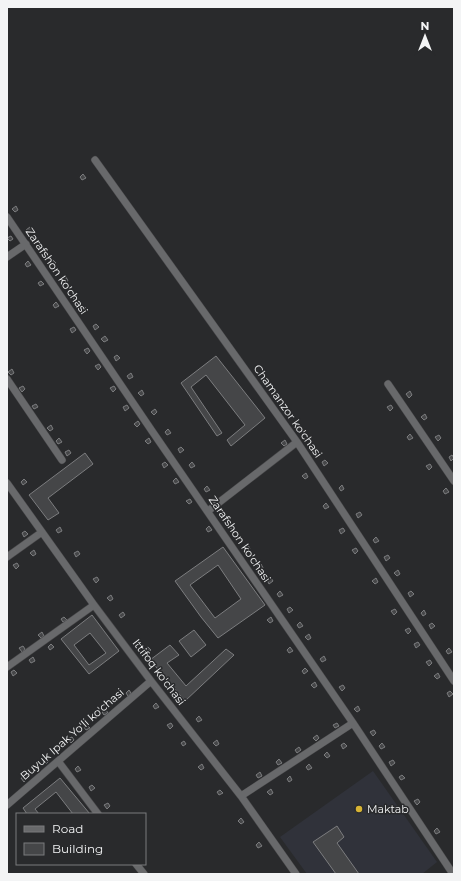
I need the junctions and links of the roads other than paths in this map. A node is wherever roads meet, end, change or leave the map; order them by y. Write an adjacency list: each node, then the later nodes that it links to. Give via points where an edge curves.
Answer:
1 (96, 160): 7 (street, Chamanzor ko'chasi)
2 (7, 217): 3 (street, Zarafshon ko'chasi)
3 (26, 244): 4 (street); 11 (street, Zarafshon ko'chasi)
4 (7, 257)
5 (7, 379): 8 (street)
6 (388, 384): 9 (street)
7 (297, 442): 11 (street); 17 (street, Chamanzor ko'chasi)
8 (62, 460)
9 (454, 481)
10 (7, 483): 12 (street, Ittifoq ko'chasi)
11 (208, 511): 18 (street, Zarafshon ko'chasi)
12 (42, 532): 13 (street); 14 (street, Ittifoq ko'chasi)
13 (7, 557)
14 (94, 604): 15 (street); 16 (street, Ittifoq ko'chasi)
15 (7, 667)
16 (151, 681): 19 (street, Buyuk Ipak Yo'li ko'chasi); 20 (street, Ittifoq ko'chasi)
17 (454, 681)
18 (353, 723): 20 (street); 26 (street, Zarafshon ko'chasi)
19 (58, 761): 21 (street, Buyuk Ipak Yo'li ko'chasi); 22 (street)
20 (241, 796): 25 (street, Ittifoq ko'chasi)
21 (7, 805)
22 (97, 813)
23 (137, 865): 24 (street)
24 (144, 874)
25 (296, 874)
26 (453, 874)

